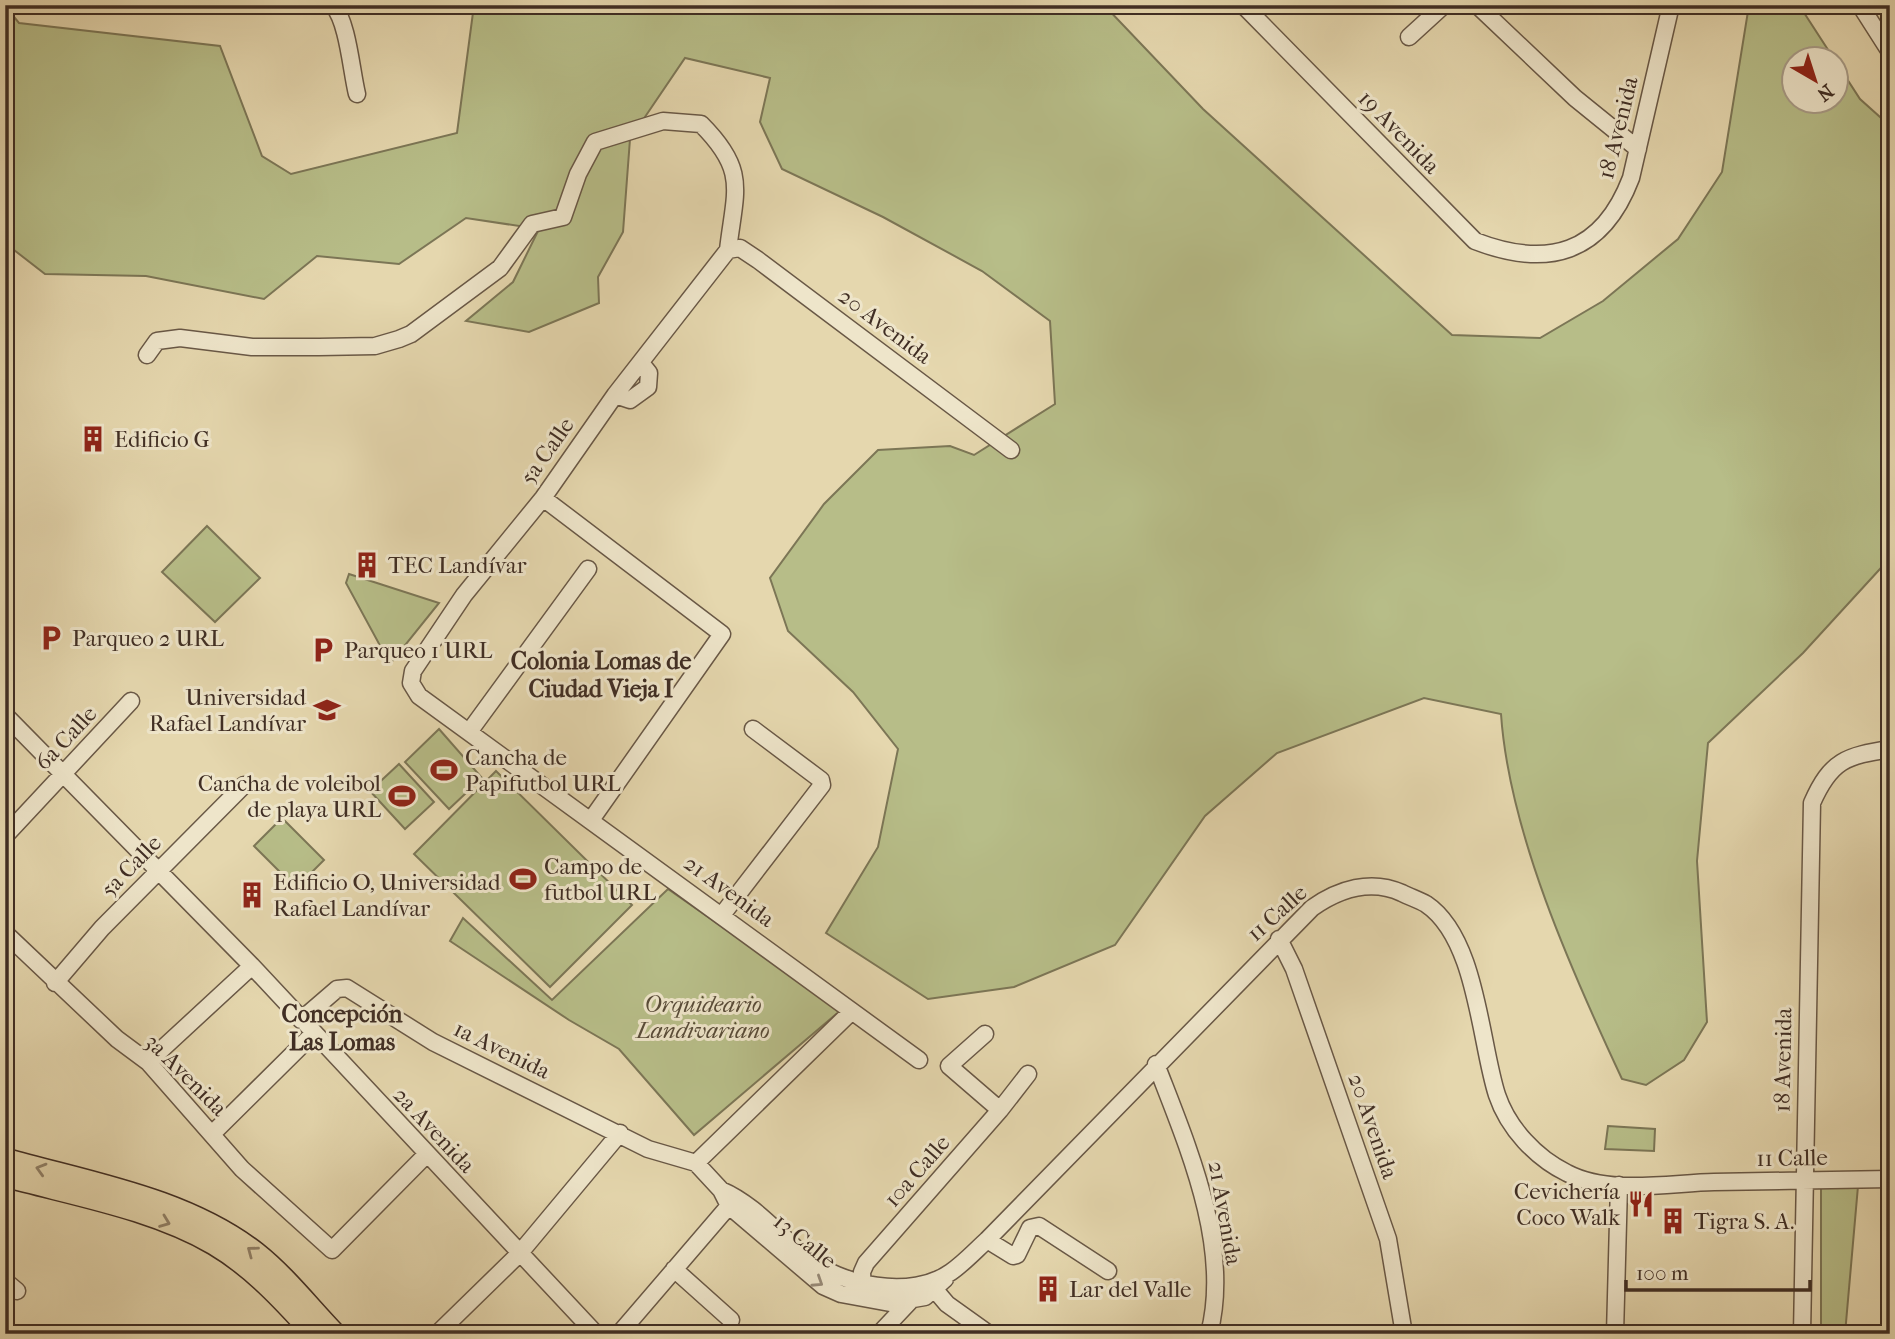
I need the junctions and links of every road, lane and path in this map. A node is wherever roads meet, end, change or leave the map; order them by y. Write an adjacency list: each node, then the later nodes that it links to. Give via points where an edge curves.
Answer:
1 (1243, 5): 12 (street, 19 Avenida, via 1475,241 1505,253)
2 (1444, 5): 7 (street)
3 (1477, 5): 10 (street, via 1575,98)
4 (1671, 5): 10 (street, 18 Avenida)
5 (1860, 5): 8 (street)
6 (340, 9): 9 (street)
7 (1409, 37)
8 (1890, 52)
9 (357, 94)
10 (1638, 149): 12 (street, 18 Avenida, via 1622,202 1609,222 1589,240)
11 (728, 250): 13 (street, via 737,192 735,171 720,143 701,124 663,121 595,142 563,217 532,224 500,268 411,334 375,346 252,346 180,338 158,341); 14 (street, 20 Avenida, via 740,248 758,260); 15 (street, 5a Calle)
12 (1541, 257)
13 (147, 355)
14 (1011, 450)
15 (543, 498): 17 (street, 5a Calle, via 464,595 413,671); 25 (street, via 722,634)
16 (588, 569): 21 (street)
17 (411, 683): 21 (street, 21 Avenida, via 419,696)
18 (131, 702): 23 (street, 6a Calle)
19 (5, 715): 23 (street, 2a Avenida)
20 (753, 729): 28 (street, via 822,785)
21 (469, 732): 25 (street, 21 Avenida)
22 (1890, 749): 49 (street, 18 Avenida, via 1851,755 1822,782 1812,803)
23 (63, 774): 26 (street, 6a Calle); 27 (street, 2a Avenida)
24 (244, 785): 27 (street, 5a Calle)
25 (592, 820): 28 (street, 21 Avenida)
26 (5, 836)
27 (159, 870): 31 (street, 2a Avenida); 32 (street, 5a Calle)
28 (722, 915): 33 (street, 21 Avenida, via 847,1005)
29 (5, 933): 32 (street, 3a Avenida)
30 (1279, 939): 39 (street, 11 Calle); 50 (street, 11 Calle, via 1312,908 1351,889 1391,888 1427,905 1445,923 1458,948 1472,984 1497,1095 1514,1128 1566,1173); 70 (street, 20 Avenida, via 1294,969 1388,1239)
31 (252, 966): 34 (street, 2a Avenida); 38 (street)
32 (55, 983): 38 (street, 3a Avenida)
33 (850, 1012): 37 (street, 21 Avenida); 46 (street)
34 (301, 1020): 35 (street, 2a Avenida); 43 (street, 1a Avenida, via 337,989 347,988 433,1042)
35 (313, 1034): 42 (street); 44 (street, 2a Avenida)
36 (985, 1034): 41 (street, via 949,1066)
37 (919, 1060)
38 (148, 1062): 42 (street, 3a Avenida)
39 (1156, 1064): 52 (street, 11 Calle); 69 (street, 21 Avenida, via 1203,1198 1214,1288)
40 (1028, 1074): 41 (street, 10a Calle)
41 (1000, 1110): 57 (street, 10a Calle, via 866,1263)
42 (213, 1133): 44 (street, 3a Avenida, via 242,1169 332,1250)
43 (621, 1133): 46 (street, 1a Avenida, via 648,1149); 53 (street)
44 (426, 1155): 53 (street, 2a Avenida)
45 (5, 1159): 63 (main road, one-way to 45, via 256,1253 198,1218)
46 (696, 1163): 51 (street, 13 Calle)
47 (5, 1176): 62 (main road, one-way to 62, via 138,1212 214,1244 254,1273)
48 (1890, 1179): 49 (street, 11 Calle)
49 (1804, 1181): 50 (street, 11 Calle); 72 (street, 18 Avenida)
50 (1619, 1185): 71 (street)
51 (733, 1202): 54 (street); 57 (street, 13 Calle, via 823,1269); 60 (street, 13 Calle, one-way to 60, via 823,1286)
52 (987, 1240): 55 (street, via 1008,1255 1017,1255 1030,1228 1039,1226); 56 (street, 11 Calle)
53 (519, 1254): 64 (street); 65 (street, 2a Avenida)
54 (674, 1269): 61 (street); 66 (street)
55 (1108, 1271)
56 (950, 1273): 58 (street, 13 Calle)
57 (861, 1282): 58 (street, 13 Calle); 60 (street)
58 (932, 1286): 59 (street, 13 Calle, via 925,1297); 68 (street, via 947,1304)
59 (913, 1299): 60 (street, 13 Calle); 67 (street)
60 (873, 1301)
61 (731, 1320)
62 (314, 1334)
63 (335, 1334)
64 (437, 1334)
65 (596, 1334)
66 (619, 1334)
67 (879, 1334)
68 (989, 1334)
69 (1209, 1334)
70 (1404, 1334)
71 (1615, 1334)
72 (1802, 1334)

